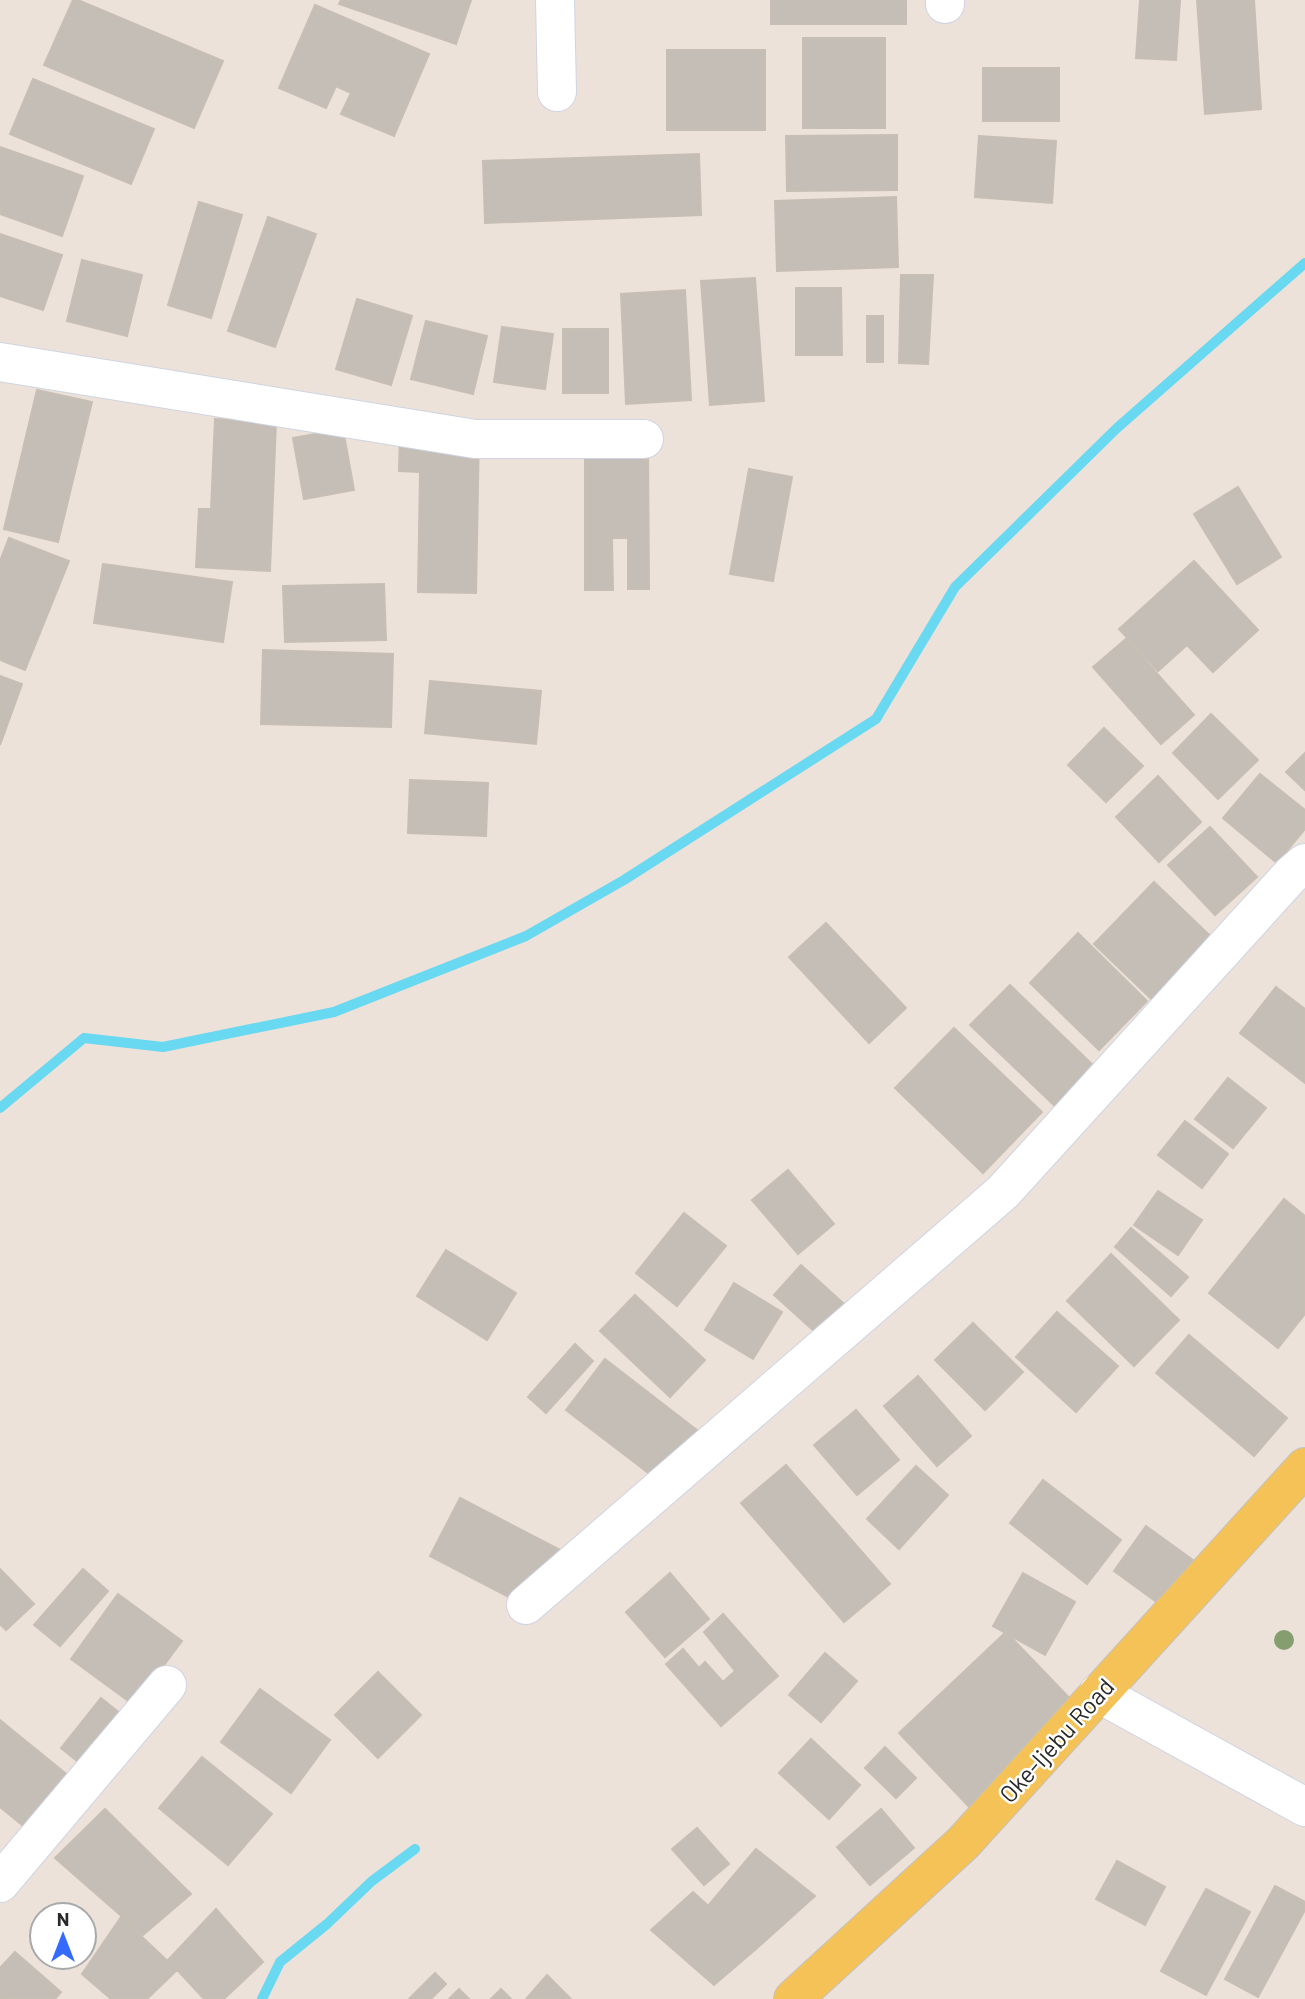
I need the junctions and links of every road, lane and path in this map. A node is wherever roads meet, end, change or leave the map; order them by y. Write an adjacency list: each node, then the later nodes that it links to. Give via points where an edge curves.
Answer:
1 (555, 0): 2 (street)
2 (557, 92)
3 (0, 362): 4 (street, via 475,439)
4 (644, 439)
5 (1305, 863): 7 (street, via 1003,1192)
6 (1305, 1467): 9 (main road, Oke-Ijebu Road)
7 (526, 1605)
8 (167, 1685): 11 (street)
9 (1098, 1693): 10 (street); 12 (main road, Oke-Ijebu Road, via 963,1843)
10 (1305, 1807)
11 (0, 1883)
12 (793, 1999)

